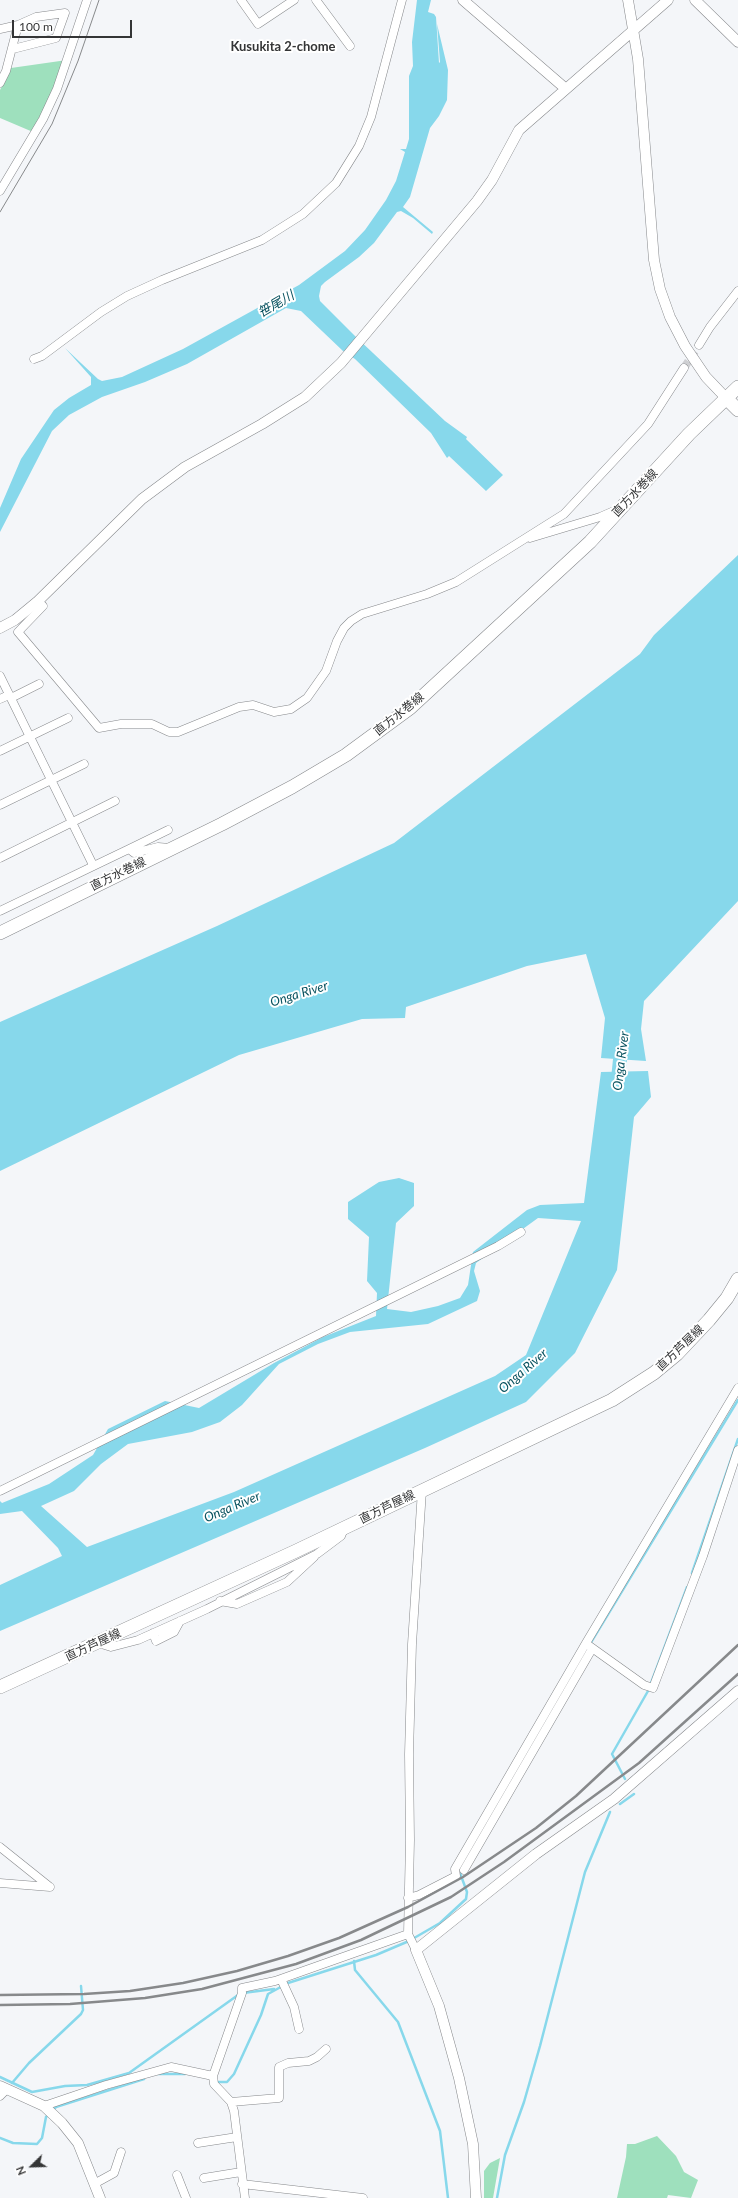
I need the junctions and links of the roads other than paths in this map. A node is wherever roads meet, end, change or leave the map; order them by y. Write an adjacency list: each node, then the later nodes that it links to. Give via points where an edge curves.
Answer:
1 (87, 0): 18 (street, via 57,89 40,125)
2 (241, 0): 3 (street, via 258,24)
3 (294, 0)
4 (316, 0): 14 (street)
5 (402, 0): 21 (street, via 371,117 359,146 336,182 303,214 262,240 127,296 42,356)
6 (463, 0): 17 (street)
7 (628, 0): 12 (street)
8 (668, 0): 12 (street)
9 (695, 0): 13 (street)
10 (18, 25): 11 (street); 15 (street); 15 (street, via 36,17 65,13 56,38)
11 (0, 29)
12 (634, 31): 17 (street); 24 (street, via 647,153 654,260 660,289 670,317 685,346 706,377)
13 (738, 42)
14 (350, 46)
15 (13, 49): 16 (street)
16 (0, 83)
17 (566, 89): 27 (street, via 519,130 492,180 477,201 341,364 306,397 185,468 142,499)
18 (1, 186)
19 (738, 291): 20 (street)
20 (699, 345)
21 (34, 359)
22 (684, 368): 26 (street, via 648,424 564,514)
23 (738, 387): 24 (main road, 直方水巻線)
24 (732, 404): 25 (main road, 直方水巻線, via 689,434)
25 (622, 506): 26 (street, via 600,517); 42 (main road, 直方水巻線, via 590,542 410,708 339,759 278,794)
26 (526, 539): 27 (street, via 456,582 427,594 362,614 351,621 337,641 326,671 299,705 274,712 254,705 239,707 178,732 169,732 152,724 121,724 99,728 18,632 43,606)
27 (38, 601): 28 (street, via 15,620)
28 (0, 628)
29 (0, 676): 31 (street)
30 (40, 684): 31 (street)
31 (10, 697): 32 (street); 34 (street)
32 (0, 699)
33 (68, 718): 34 (street)
34 (30, 736): 35 (street); 37 (street)
35 (0, 751)
36 (84, 764): 37 (street)
37 (51, 780): 39 (street); 40 (street)
38 (115, 801): 40 (street)
39 (0, 805)
40 (72, 823): 44 (street); 45 (street)
41 (168, 830): 43 (street)
42 (173, 848): 43 (street, via 158,847 134,853); 47 (main road, 直方水巻線)
43 (129, 849): 45 (street)
44 (0, 858)
45 (93, 866): 46 (street)
46 (0, 911)
47 (0, 933)
48 (520, 1232): 53 (street, via 498,1246)
49 (738, 1280): 52 (main road, 直方芦屋線, via 709,1320 677,1354 654,1373 612,1400)
50 (738, 1388): 63 (street, via 455,1869 456,1876)
51 (738, 1450): 61 (street, via 703,1556 653,1688 591,1647)
52 (422, 1490): 54 (main road, 直方芦屋線); 63 (street, via 412,1644)
53 (0, 1491)
54 (345, 1527): 55 (street, via 341,1536); 57 (main road, 直方芦屋線)
55 (316, 1555): 56 (street); 56 (street, via 287,1582 237,1604)
56 (220, 1602): 57 (street, via 138,1640 111,1647)
57 (98, 1643): 58 (main road, 直方芦屋線)
58 (0, 1687)
59 (738, 1690): 64 (street, via 614,1799)
60 (0, 1847): 62 (street, via 50,1887)
61 (464, 1870)
62 (0, 1883)
63 (408, 1898): 64 (street)
64 (412, 1942): 65 (street); 84 (street, via 439,2006 459,2078 473,2144)
65 (281, 1979): 66 (street, via 294,2007); 68 (street, via 242,1988)
66 (299, 2029)
67 (326, 2048): 70 (street, via 309,2061 288,2063 280,2067 279,2098)
68 (213, 2076): 70 (street, via 214,2084); 71 (street, via 171,2067)
69 (2, 2090): 71 (street)
70 (231, 2102): 72 (street)
71 (44, 2106): 78 (street, via 78,2143)
72 (237, 2137): 73 (street); 75 (street)
73 (198, 2143)
74 (120, 2152): 78 (street, via 114,2172)
75 (241, 2172): 77 (street); 79 (street)
76 (177, 2175): 81 (street)
77 (204, 2178)
78 (94, 2184): 80 (street)
79 (242, 2184): 82 (street); 83 (street)
80 (100, 2198)
81 (186, 2198)
82 (244, 2198)
83 (363, 2198)
84 (476, 2198)

